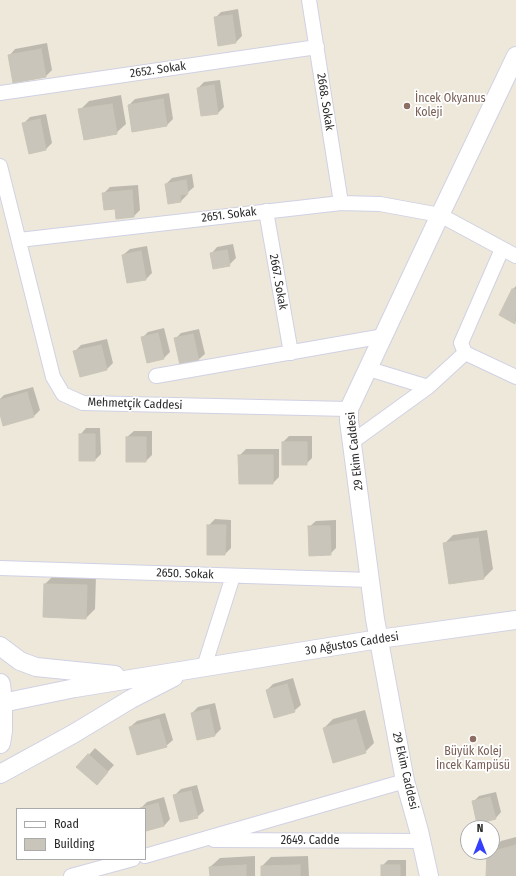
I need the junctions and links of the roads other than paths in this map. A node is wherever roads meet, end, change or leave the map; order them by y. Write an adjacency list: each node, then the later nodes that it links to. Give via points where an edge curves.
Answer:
1 (309, 0): 2 (street, 2668. Sokak)
2 (317, 47): 5 (street, 2652. Sokak); 7 (street, 2668. Sokak)
3 (516, 56): 4 (street, 29 Ekim Caddesi)
4 (512, 75): 9 (street, 29 Ekim Caddesi)
5 (0, 93)
6 (0, 166): 10 (street, Mehmetçik Caddesi)
7 (341, 203): 8 (street, 2651. Sokak); 9 (street, 2651. Sokak, via 380,204)
8 (266, 211): 10 (street, 2651. Sokak); 13 (street, 2667. Sokak)
9 (440, 215): 11 (street, 2651. Sokak); 12 (street, 29 Ekim Caddesi)
10 (19, 240): 19 (street, Mehmetçik Caddesi, via 53,377 63,394 83,403)
11 (512, 253): 14 (street, via 460,343)
12 (384, 336): 13 (street); 15 (street, 29 Ekim Caddesi)
13 (291, 353): 16 (street)
14 (465, 353): 17 (street); 18 (street)
15 (368, 369): 18 (street); 19 (street, 29 Ekim Caddesi)
16 (156, 376)
17 (516, 377)
18 (428, 387): 20 (street)
19 (349, 409): 20 (street, 29 Ekim Caddesi)
20 (352, 442): 23 (street, 29 Ekim Caddesi)
21 (0, 568): 22 (street, 2650. Sokak)
22 (232, 576): 23 (street, 2650. Sokak); 27 (street)
23 (370, 580): 25 (street, 29 Ekim Caddesi)
24 (516, 620): 25 (street, 30 Ağustos Caddesi)
25 (379, 639): 27 (street, 30 Ağustos Caddesi); 32 (street, 29 Ekim Caddesi)
26 (0, 646): 28 (street, via 20,661 36,666)
27 (196, 668): 28 (street, 30 Ağustos Caddesi); 31 (street, 30 Ağustos Caddesi, via 131,699)
28 (144, 677): 29 (street, 30 Ağustos Caddesi)
29 (1, 697): 30 (main road)
30 (0, 743)
31 (0, 774)
32 (405, 781): 33 (street, 2649. Cadde); 34 (street, 29 Ekim Caddesi)
33 (198, 840): 34 (street, 2649. Cadde); 35 (street, 2649. Cadde)
34 (422, 841): 38 (street, 29 Ekim Caddesi)
35 (146, 856)
36 (130, 860): 37 (street)
37 (79, 875)
38 (430, 876)

